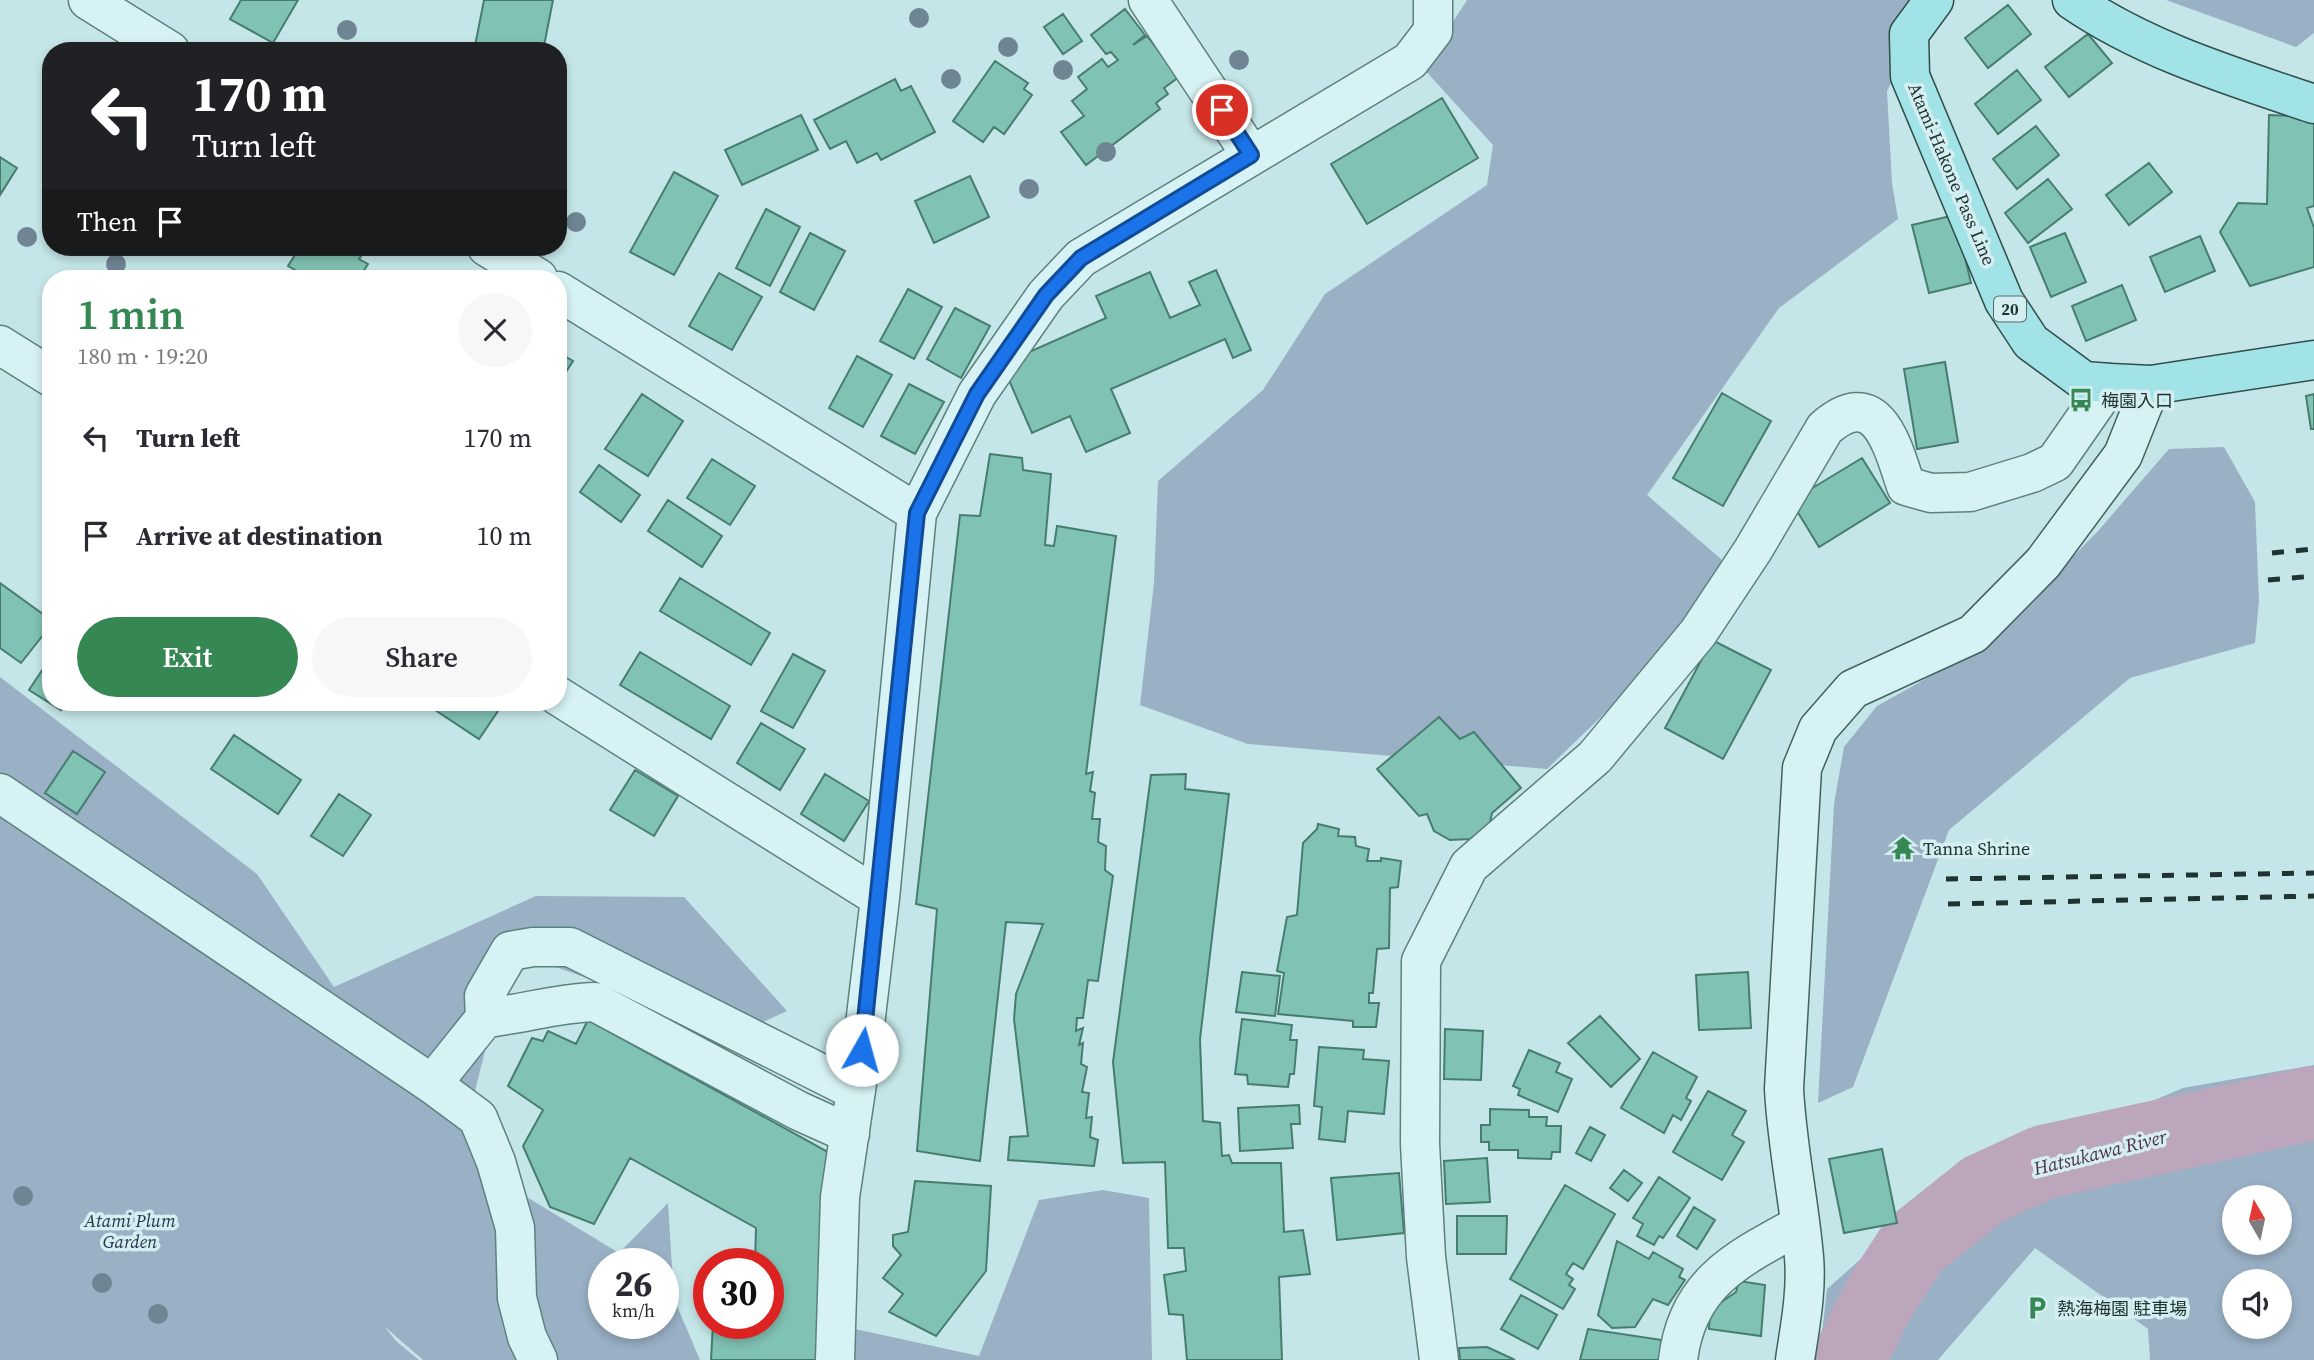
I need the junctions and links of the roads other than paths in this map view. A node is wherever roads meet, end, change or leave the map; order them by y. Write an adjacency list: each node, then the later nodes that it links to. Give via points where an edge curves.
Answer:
1 (88, 0): 6 (street)
2 (1148, 0): 8 (street)
3 (1433, 0): 8 (street, via 1433,31 1410,61)
4 (1934, 0): 15 (main road, Atami-Hakone Pass Line / 20, via 1909,34 1910,76 2004,301 2031,342 2084,381)
5 (2072, 0): 7 (main road, via 2104,22 2211,70)
6 (156, 42)
7 (2314, 104)
8 (1251, 155): 17 (street, via 1081,258 1055,285 977,394)
9 (502, 256): 10 (street)
10 (525, 270)
11 (567, 297): 17 (street)
12 (0, 345): 14 (street)
13 (2314, 360): 16 (main road, Atami-Hakone Pass Line / 20)
14 (42, 371)
15 (2110, 383): 16 (main road, Atami-Hakone Pass Line / 20); 28 (street, via 2055,462 1970,492 1931,493 1906,486 1889,438 1875,416 1859,411 1840,414 1825,428 1698,633 1595,757 1469,866 1421,961 1420,1144)
16 (2151, 384): 25 (street, via 2123,455 2043,564 1973,634 1853,689 1818,729 1802,768 1784,1090)
17 (917, 513): 20 (street)
18 (567, 702): 20 (street)
19 (0, 793): 22 (street)
20 (880, 898): 23 (street)
21 (485, 1018): 22 (street); 23 (street, via 484,996 510,951 570,947); 24 (street, via 559,1003 596,1002)
22 (432, 1084): 26 (street, via 478,1118 496,1163 515,1228 517,1298)
23 (856, 1091): 24 (street)
24 (850, 1134): 27 (street, via 840,1197)
25 (1800, 1225): 29 (street, via 1757,1248 1714,1280 1692,1307 1681,1334); 30 (street, via 1804,1291)
26 (538, 1360)
27 (835, 1360)
28 (1438, 1360)
29 (1678, 1360)
30 (1795, 1360)

